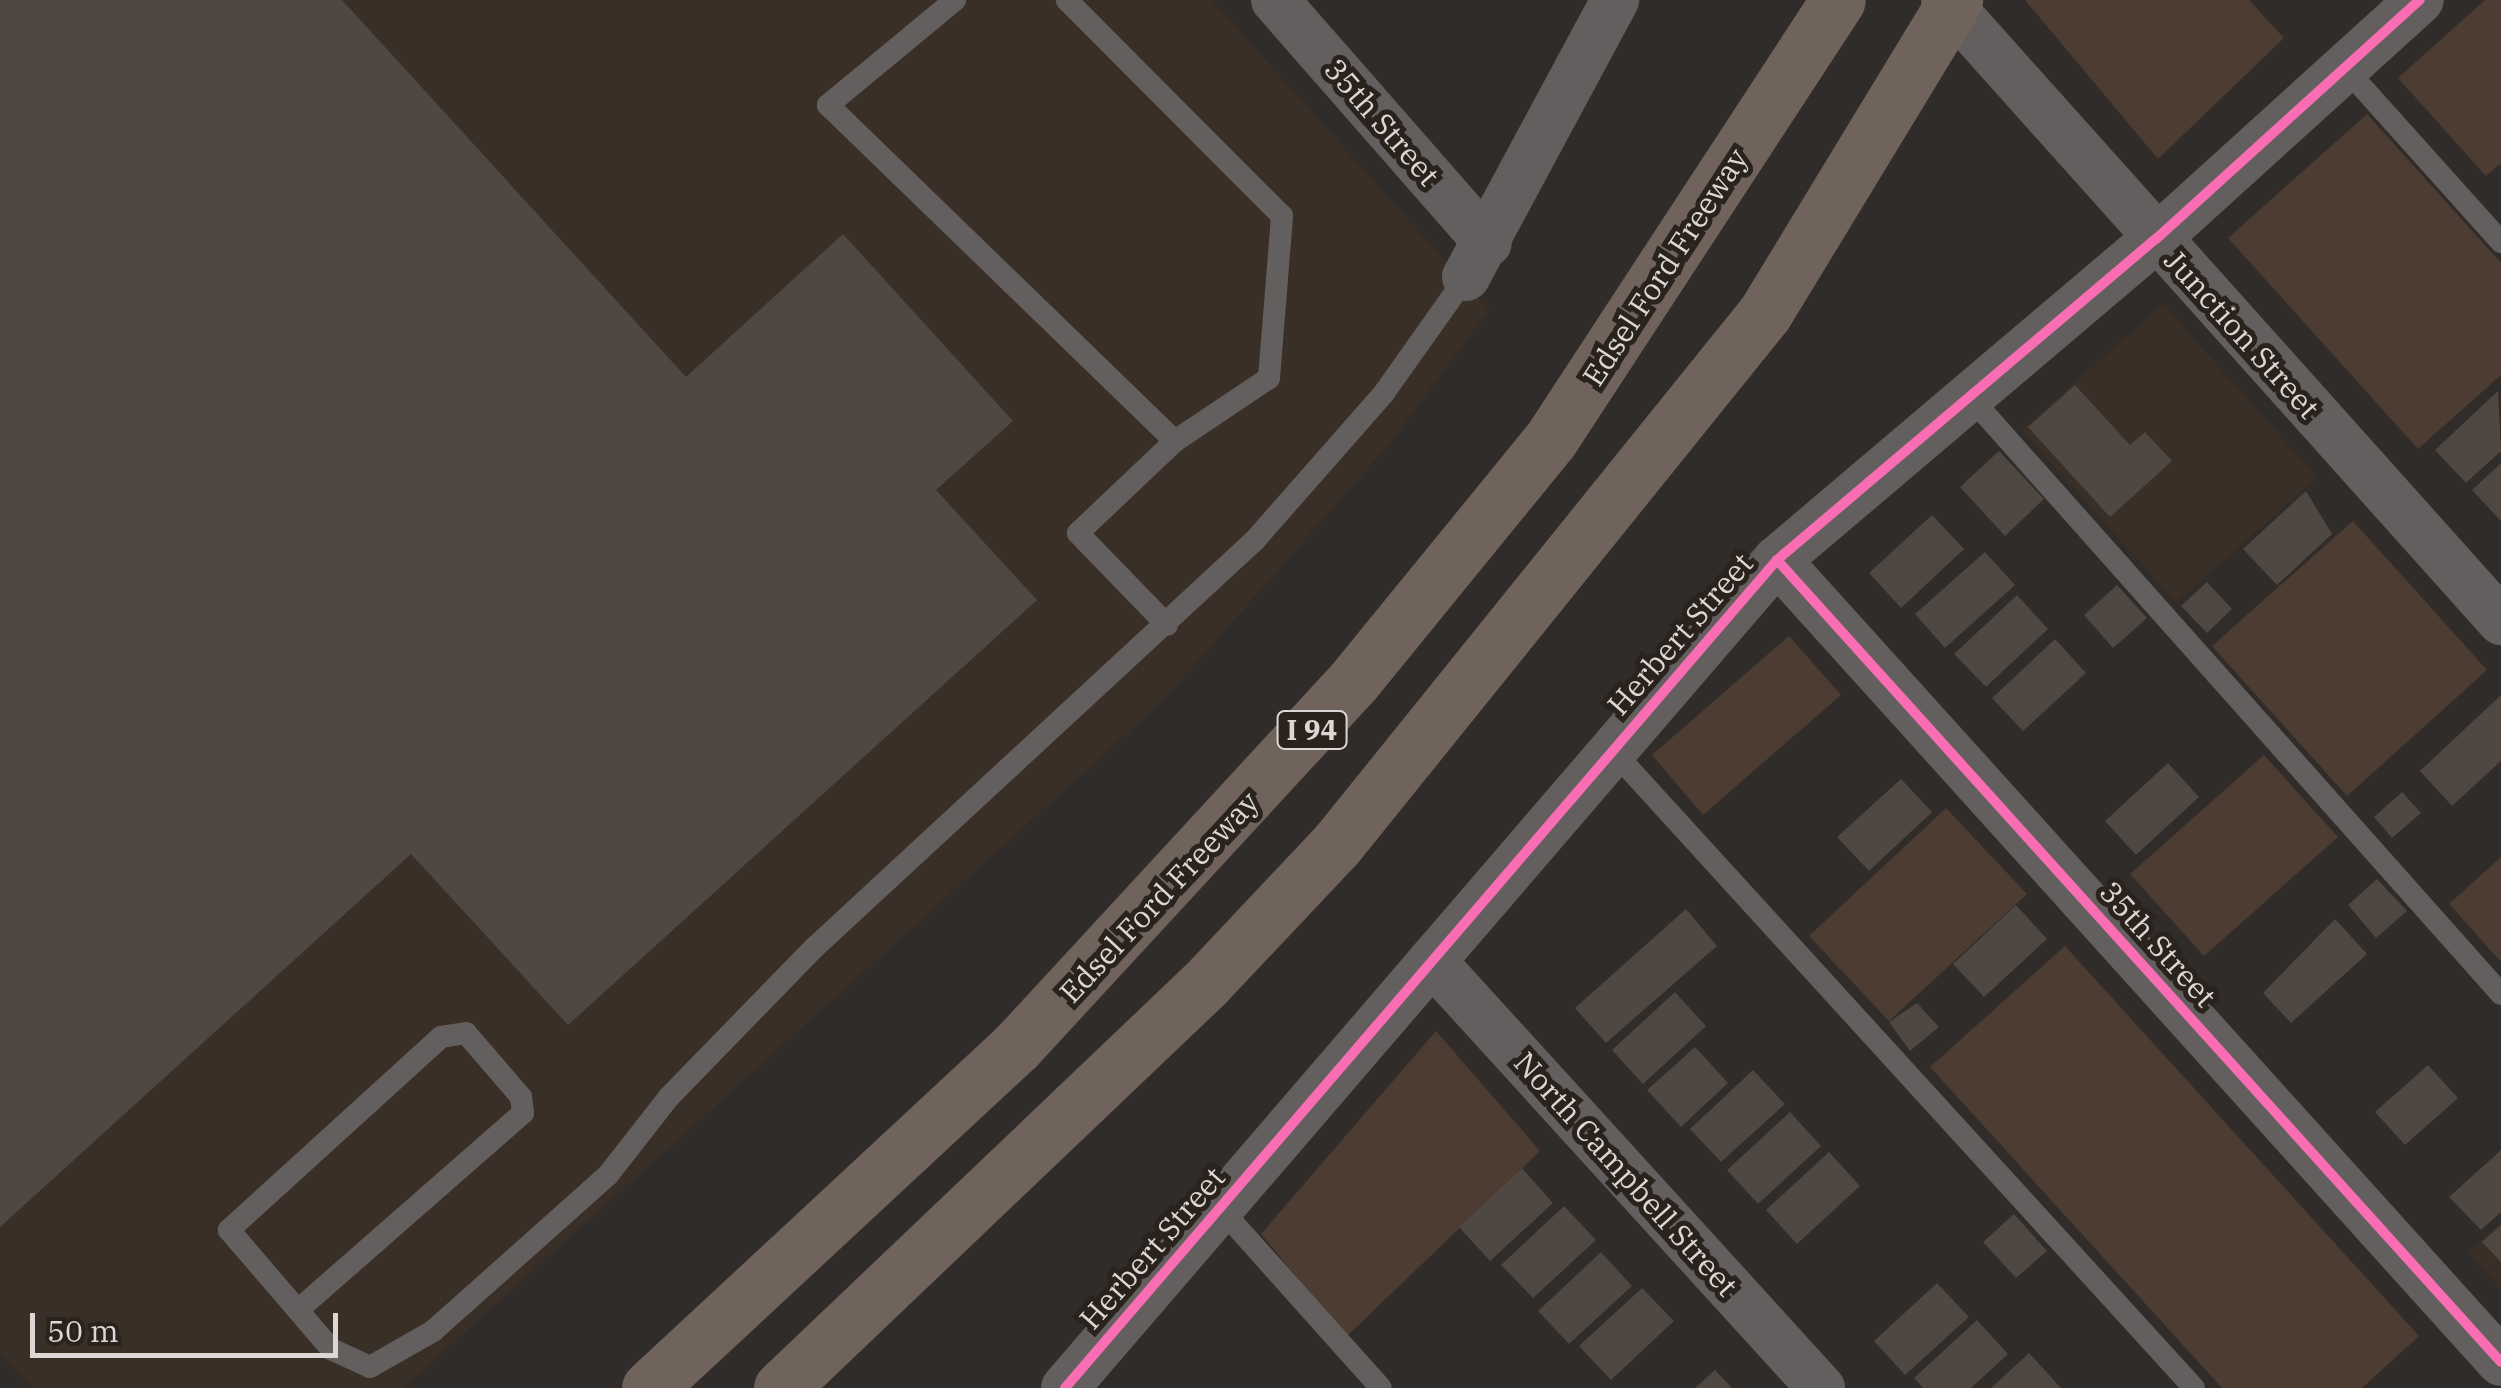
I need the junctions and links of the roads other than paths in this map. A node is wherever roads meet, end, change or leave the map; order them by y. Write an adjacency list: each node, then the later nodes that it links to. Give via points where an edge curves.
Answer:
1 (954, 0): 14 (lane, via 828,105)
2 (1067, 0): 14 (lane, via 1282,216 1269,378)
3 (1275, 0): 12 (street, 35th Street)
4 (1615, 0): 12 (street)
5 (1838, 0): 24 (highway, Edsel Ford Freeway / I 94, via 1551,438 1352,684 1016,1047)
6 (1945, 0): 10 (street, Junction Street)
7 (1955, 0): 25 (highway, via 1765,313 1337,844 1205,984)
8 (2420, 0): 9 (street, Herbert Street)
9 (2345, 68): 10 (street, Herbert Street); 11 (lane)
10 (2156, 239): 13 (street, Herbert Street); 16 (street, Junction Street)
11 (2501, 242)
12 (1477, 260): 17 (lane, via 1312,479)
13 (1970, 397): 15 (street, Herbert Street); 20 (lane)
14 (1175, 441): 17 (lane, via 1078,533)
15 (1777, 560): 18 (street, Herbert Street); 23 (street, 35th Street)
16 (2501, 621)
17 (1167, 625): 22 (lane, via 814,948 669,1097 608,1174 404,1352 370,1367 331,1349)
18 (1613, 751): 19 (street, Herbert Street); 29 (lane)
19 (1432, 961): 21 (street, Herbert Street); 28 (street, North Campbell Street)
20 (2501, 994)
21 (1220, 1208): 26 (street, Herbert Street); 27 (lane)
22 (298, 1310): 22 (lane, via 230,1230 442,1037 466,1032 522,1097 523,1113)
23 (2501, 1362)
24 (649, 1388)
25 (781, 1388)
26 (1065, 1388)
27 (1380, 1388)
28 (1820, 1388)
29 (2194, 1388)

